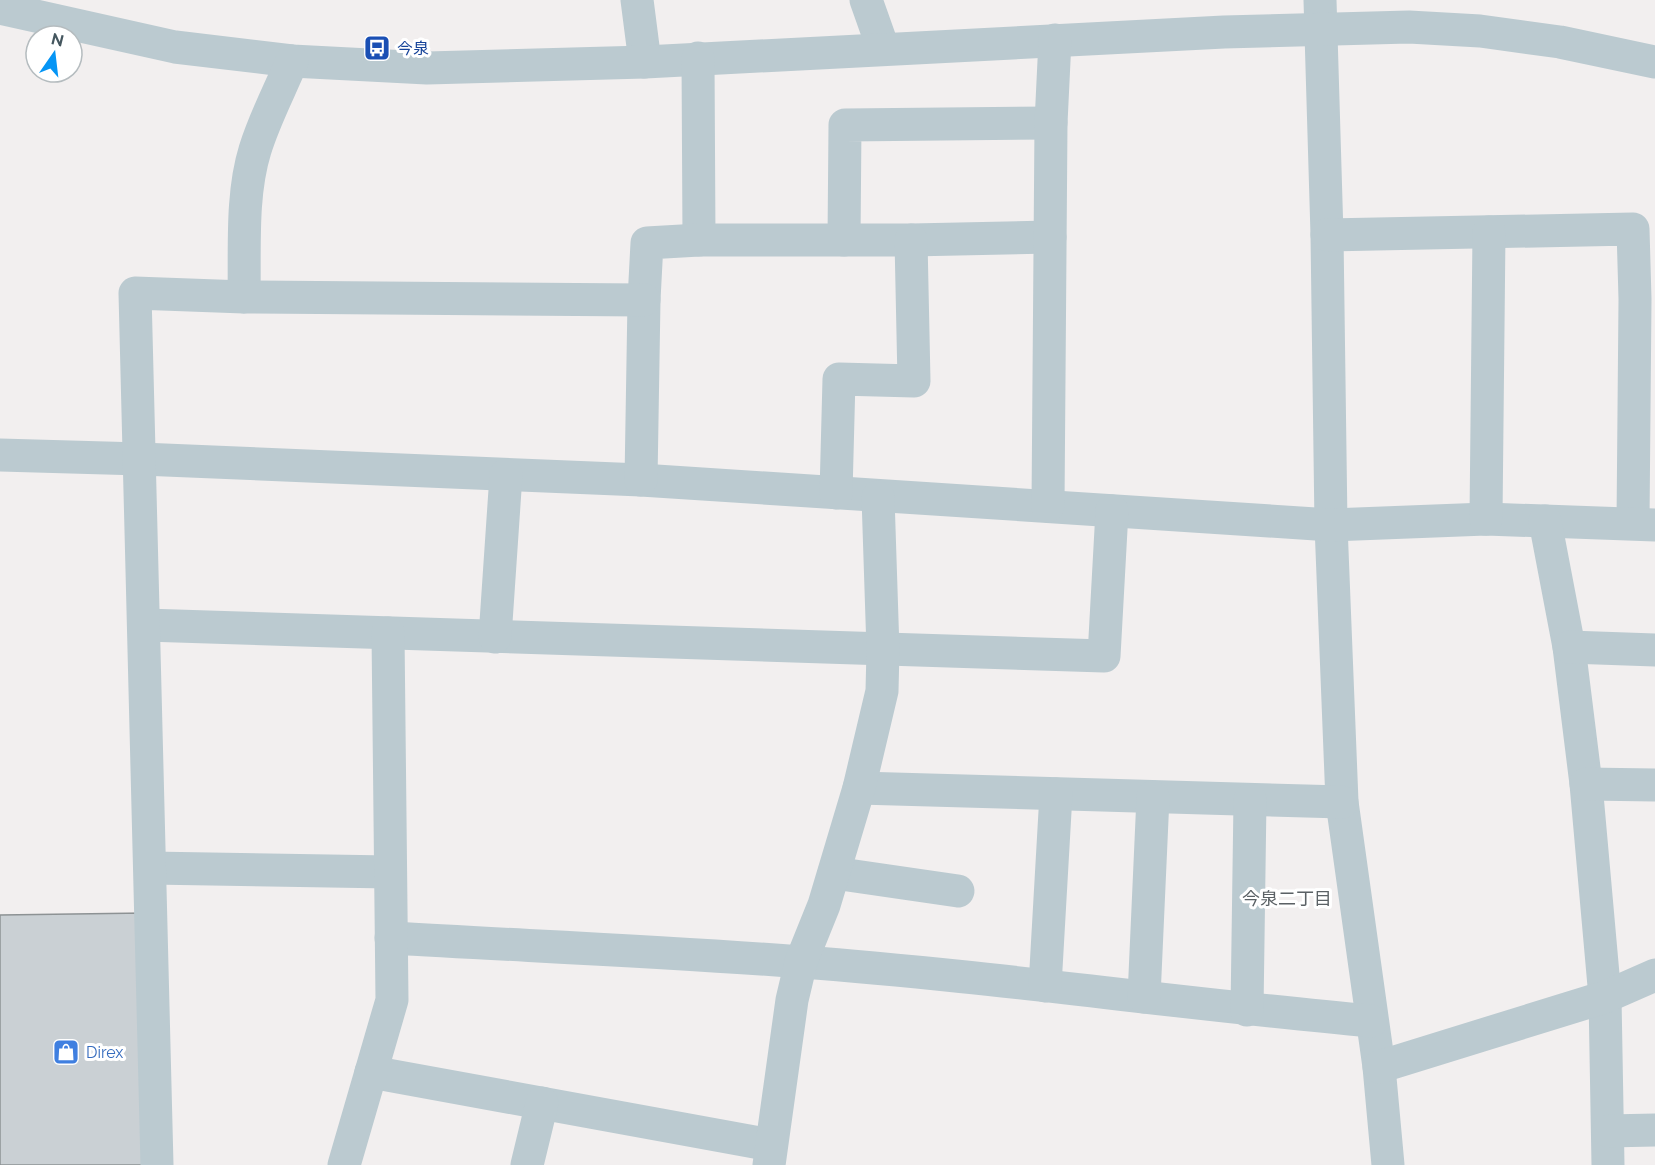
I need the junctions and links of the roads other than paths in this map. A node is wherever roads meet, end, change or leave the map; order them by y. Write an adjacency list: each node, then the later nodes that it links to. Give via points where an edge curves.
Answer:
1 (637, 0): 10 (street)
2 (866, 0): 7 (street)
3 (0, 8): 4 (street)
4 (65, 12): 9 (street, via 175,46)
5 (1320, 14): 6 (street); 11 (street, via 1560,42); 14 (street)
6 (1055, 40): 7 (street); 12 (street)
7 (883, 48): 8 (street)
8 (698, 58): 10 (street); 16 (street)
9 (292, 61): 10 (street, via 427,68); 19 (street, via 255,150 245,225)
10 (645, 62)
11 (1655, 62)
12 (1051, 123): 15 (street); 17 (street, via 845,125)
13 (1489, 232): 14 (street); 20 (street, via 1633,229); 30 (street)
14 (1327, 235): 33 (street)
15 (1050, 237): 18 (street); 28 (street)
16 (699, 240): 17 (street); 21 (street, via 647,243)
17 (844, 240): 18 (street)
18 (911, 240): 26 (street, via 914,381 839,379)
19 (244, 297): 21 (street); 23 (street, via 135,293)
20 (1645, 298): 32 (street)
21 (644, 300): 25 (street)
22 (0, 456): 23 (street)
23 (141, 459): 24 (street); 34 (street)
24 (506, 475): 25 (street); 36 (street)
25 (640, 480): 26 (street)
26 (836, 493): 27 (street)
27 (878, 497): 28 (street); 38 (street)
28 (1048, 507): 29 (street)
29 (1112, 511): 33 (street); 38 (street, via 1104,656)
30 (1486, 519): 31 (street); 33 (street)
31 (1545, 521): 32 (street); 37 (street)
32 (1644, 524)
33 (1331, 525): 46 (street)
34 (145, 625): 35 (street); 47 (street)
35 (388, 633): 36 (street); 48 (street)
36 (495, 637): 38 (street)
37 (1569, 647): 39 (street); 40 (street)
38 (883, 650): 42 (street, via 882,691)
39 (1655, 650)
40 (1586, 784): 41 (street); 55 (street)
41 (1655, 785)
42 (859, 789): 43 (street); 49 (street)
43 (1056, 794): 44 (street); 54 (street)
44 (1153, 797): 45 (street); 56 (street)
45 (1250, 800): 46 (street); 57 (street)
46 (1342, 802): 58 (street)
47 (150, 868): 48 (street); 65 (street)
48 (390, 873): 51 (street)
49 (834, 873): 50 (street); 52 (street)
50 (957, 891)
51 (391, 938): 52 (street); 60 (street, via 392,1000)
52 (801, 962): 54 (street); 64 (street)
53 (1655, 975): 55 (street)
54 (1045, 986): 56 (street)
55 (1605, 997): 59 (street); 63 (street)
56 (1144, 998): 57 (street)
57 (1247, 1010): 58 (street)
58 (1371, 1021): 59 (street)
59 (1378, 1067): 68 (street)
60 (371, 1072): 61 (street); 66 (street)
61 (542, 1104): 64 (street); 67 (street)
62 (1655, 1130): 63 (street)
63 (1608, 1131): 69 (street)
64 (770, 1155)
65 (157, 1165)
66 (344, 1165)
67 (527, 1165)
68 (1388, 1165)
69 (1608, 1165)

